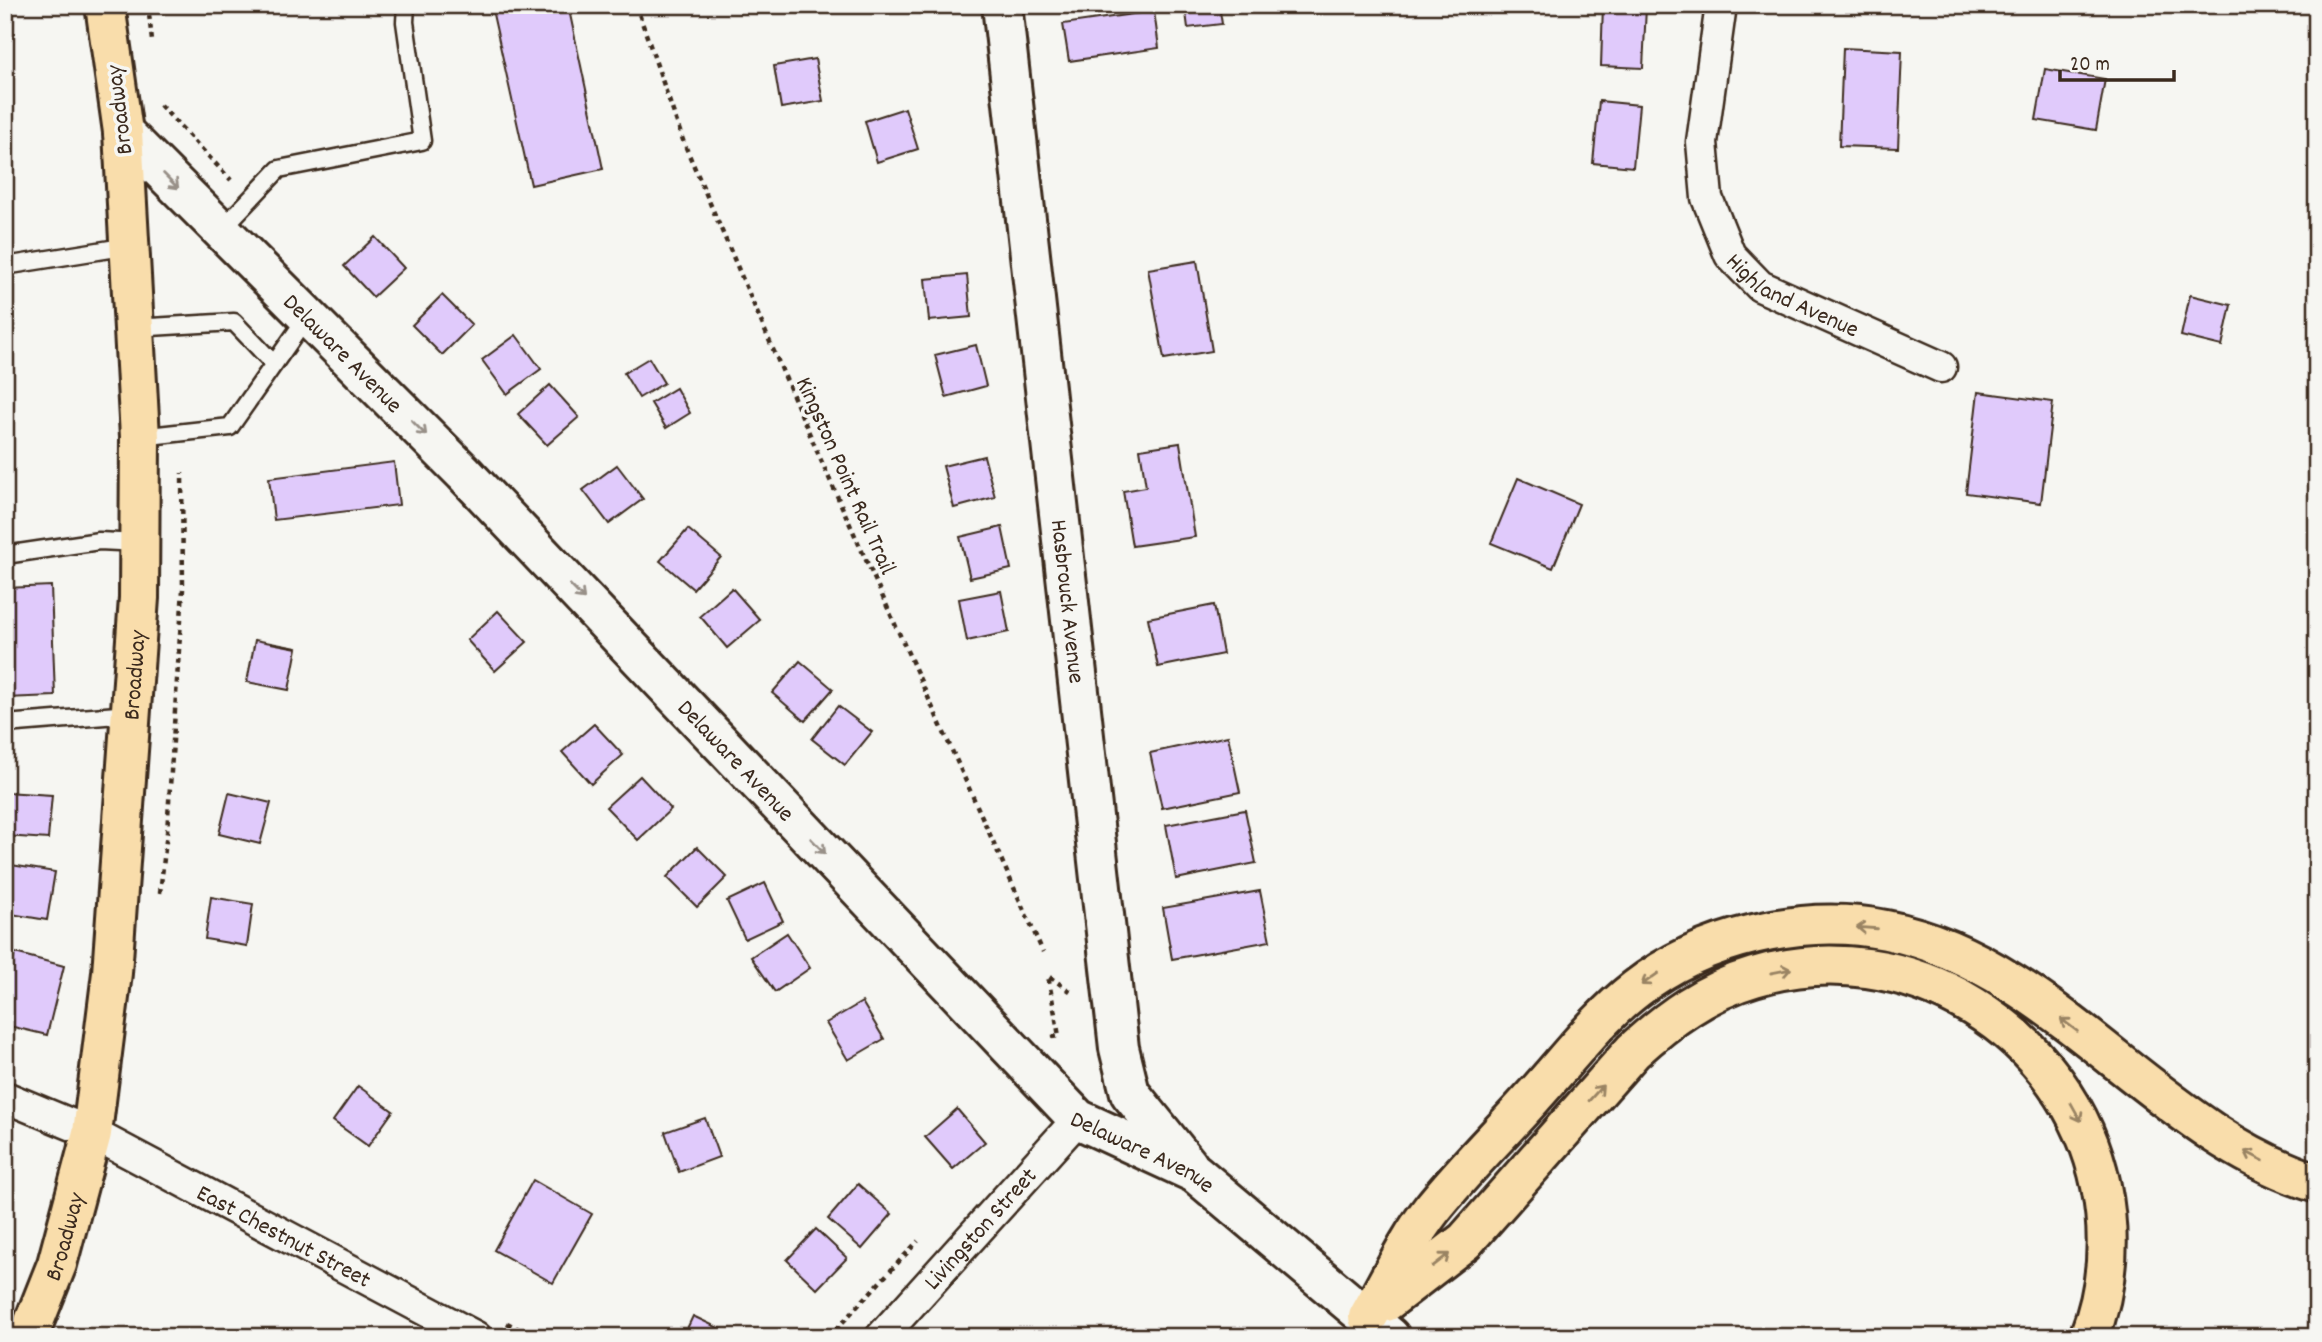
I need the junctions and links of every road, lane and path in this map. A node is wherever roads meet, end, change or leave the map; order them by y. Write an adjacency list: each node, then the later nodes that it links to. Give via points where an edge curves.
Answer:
1 (105, 5): 9 (main road, Broadway)
2 (148, 5): 7 (path)
3 (406, 5): 10 (lane, via 422,141 279,169)
4 (636, 5): 25 (path, Kingston Point Rail Trail, via 684,144)
5 (1002, 5): 31 (main road, Hasbrouck Avenue, via 1119,1048 1130,1093)
6 (1721, 5): 17 (street, Highland Avenue, via 1702,142 1707,198 1730,255 1759,286)
7 (153, 44)
8 (159, 94): 10 (path, via 161,107)
9 (123, 132): 11 (main road, Delaware Avenue, one-way to 11); 12 (main road, Broadway)
10 (250, 200): 11 (lane)
11 (221, 230): 14 (main road, Delaware Avenue)
12 (129, 246): 13 (lane); 15 (main road, Broadway)
13 (5, 266)
14 (307, 316): 16 (lane); 29 (main road, Delaware Avenue, one-way to 29, via 464,473)
15 (134, 328): 16 (lane, via 234,322); 19 (main road, Broadway)
16 (274, 364): 18 (lane, via 230,427)
17 (1941, 367)
18 (179, 433): 19 (lane); 24 (path, via 183,589)
19 (140, 437): 20 (main road, Broadway)
20 (139, 543): 21 (lane, via 99,541); 22 (main road, Broadway)
21 (5, 555)
22 (130, 714): 23 (lane); 30 (main road, Broadway, via 112,974)
23 (5, 724)
24 (159, 899)
25 (1043, 951)
26 (1083, 999): 27 (path, via 1048,975 1059,1036)
27 (1048, 1037)
28 (5, 1097): 30 (street, East Chestnut Street)
29 (1078, 1119): 31 (main road, Delaware Avenue); 39 (street, Livingston Street)
30 (92, 1133): 34 (street, East Chestnut Street); 36 (main road, Broadway, via 57,1264)
31 (1195, 1173): 35 (main road, Delaware Avenue)
32 (2317, 1183): 35 (main road, one-way to 35, via 2249,1154 2202,1124 2016,985 1975,960 1884,929 1784,929 1746,936 1669,966 1635,989 1603,1020 1431,1210)
33 (920, 1238): 38 (path)
34 (487, 1327): 37 (path)
35 (1379, 1327): 40 (main road, one-way to 40, via 1465,1241 1661,1025 1691,1004 1754,977 1831,966 1877,969 1956,995 2027,1045 2061,1085 2083,1124 2107,1214 2107,1263)
36 (28, 1337)
37 (534, 1337)
38 (828, 1337)
39 (881, 1337)
40 (2090, 1337)

